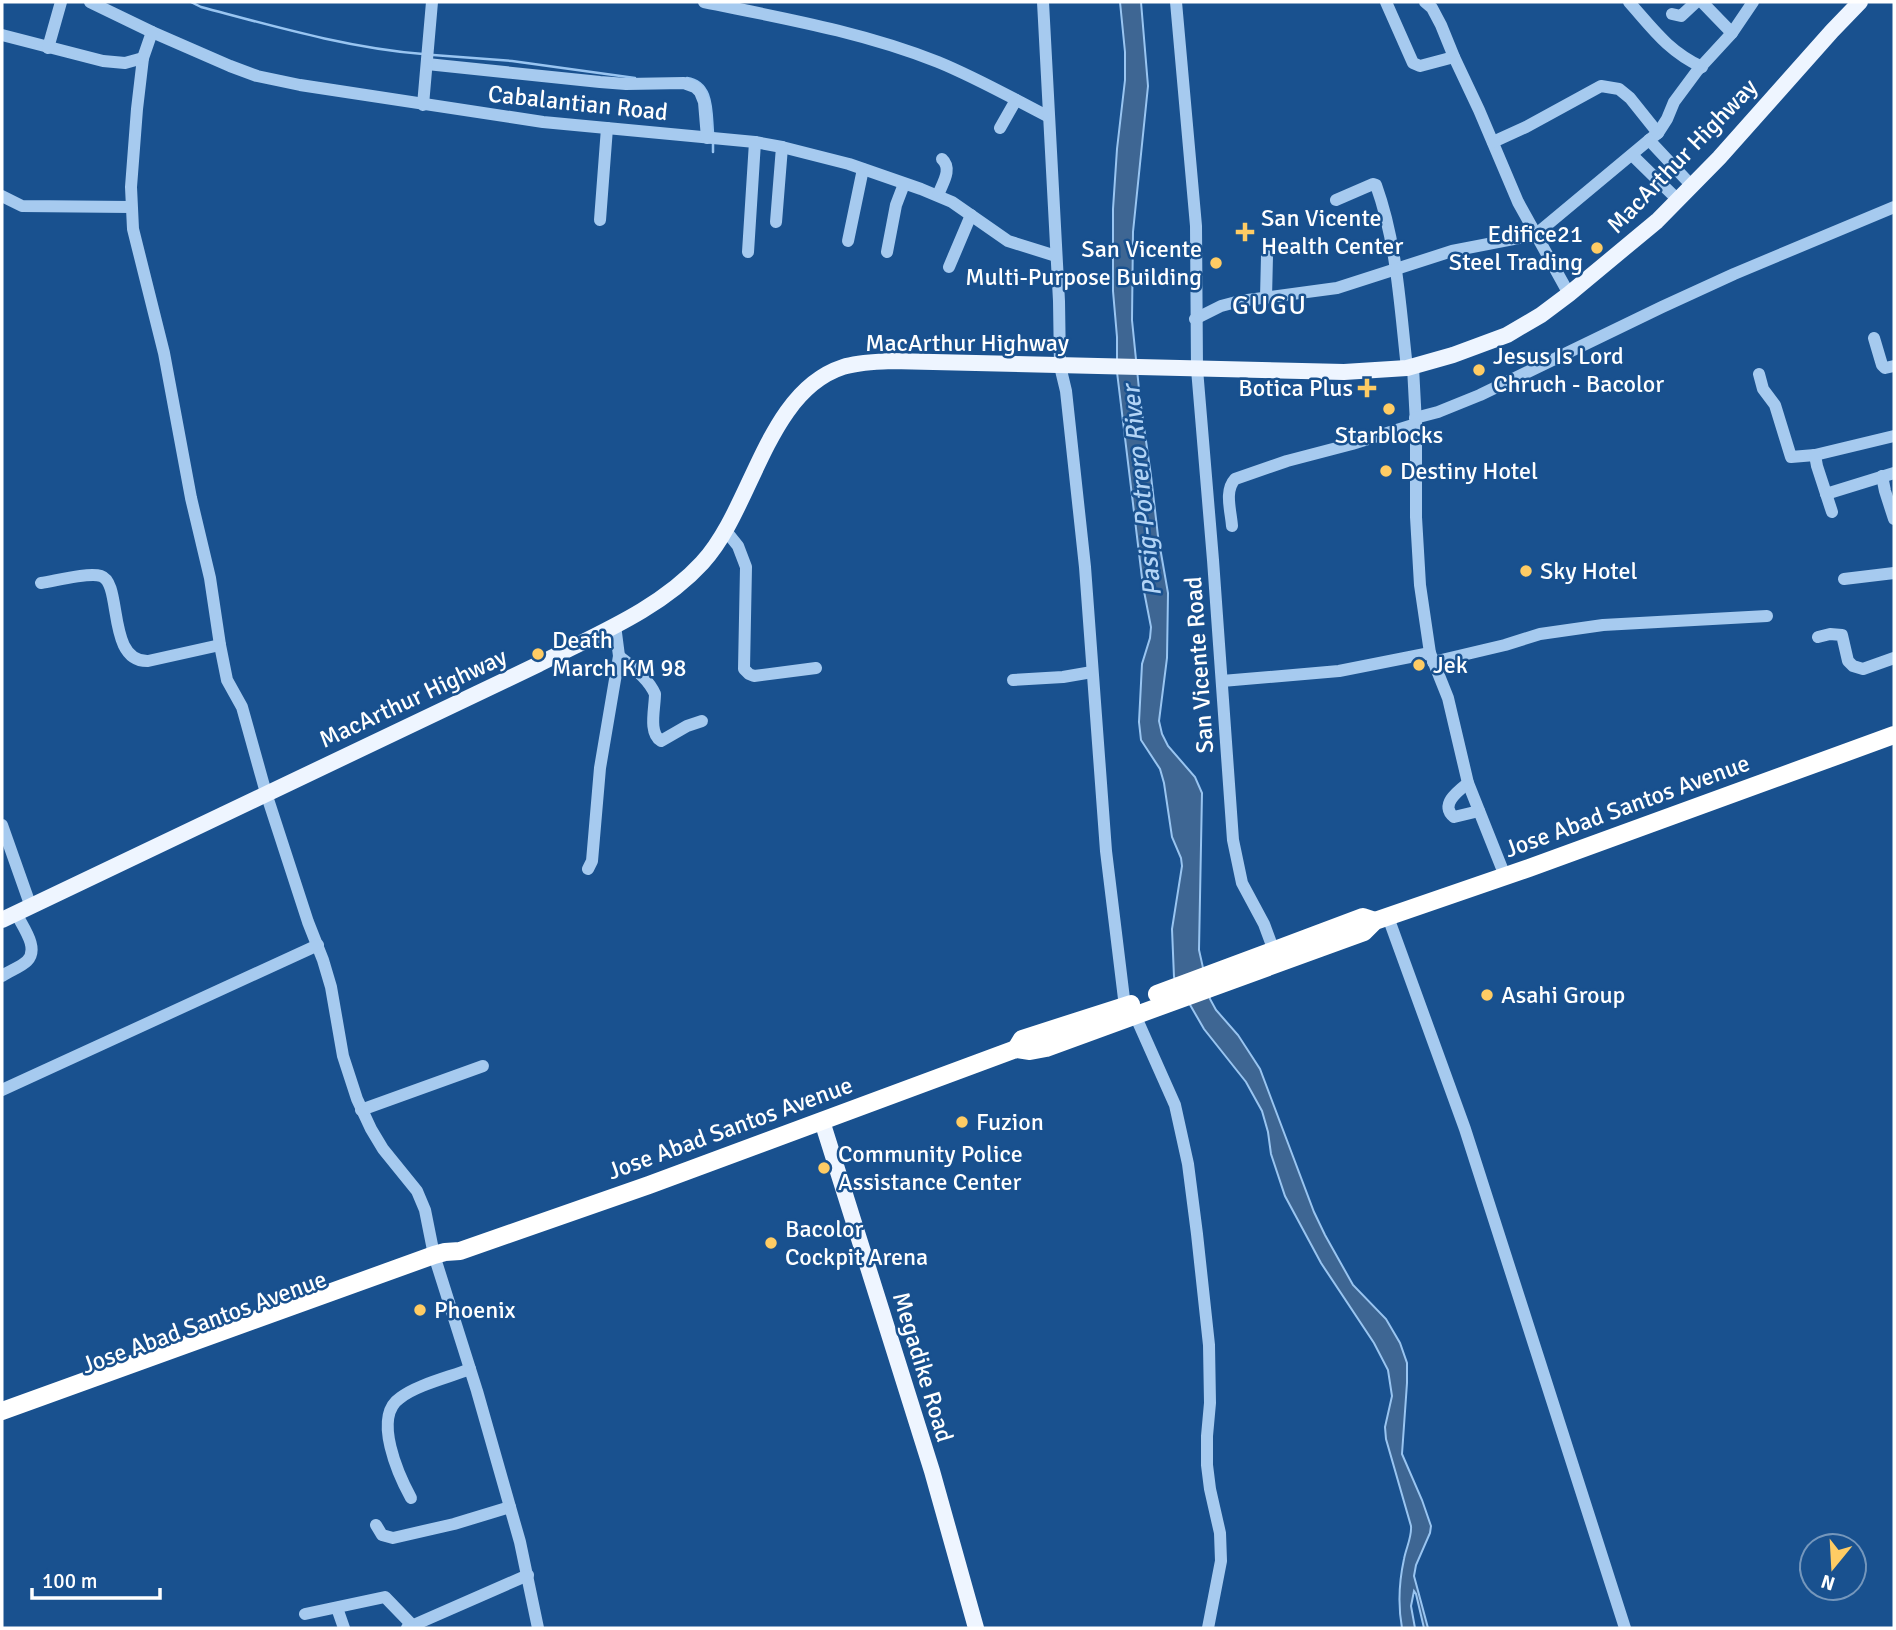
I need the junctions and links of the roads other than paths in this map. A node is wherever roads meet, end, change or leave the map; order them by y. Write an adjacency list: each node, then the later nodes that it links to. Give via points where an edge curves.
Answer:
1 (61, 2): 18 (street)
2 (90, 2): 15 (street, Cabalantian Road)
3 (432, 2): 21 (street)
4 (704, 2): 23 (street, via 888,44 938,62)
5 (1043, 2): 25 (street)
6 (1176, 2): 57 (street, San Vicente Road, via 1196,226)
7 (1386, 2): 19 (street, via 1413,63 1420,66)
8 (1425, 2): 19 (street, via 1437,16)
9 (1629, 2): 22 (street, via 1665,43)
10 (1696, 2): 14 (street, via 1681,16)
11 (1702, 2): 16 (street)
12 (1753, 2): 16 (street)
13 (1860, 2): 37 (main road, MacArthur Highway)
14 (1672, 14)
15 (152, 32): 20 (street); 24 (street, Cabalantian Road, via 257,76)
16 (1732, 33): 22 (street)
17 (2, 35): 18 (street)
18 (48, 48): 20 (street, via 103,61 125,63)
19 (1454, 57): 31 (street)
20 (143, 58): 42 (street)
21 (427, 61): 24 (street); 29 (street, via 600,82 684,83 700,92)
22 (1702, 66): 28 (street)
23 (1016, 100): 25 (street); 27 (street)
24 (424, 105): 26 (street, Cabalantian Road)
25 (1049, 117): 51 (street)
26 (607, 128): 29 (street, Cabalantian Road); 45 (street)
27 (1000, 128)
28 (1654, 137): 31 (street, via 1630,98 1619,89 1601,86); 33 (street); 37 (street)
29 (707, 138): 30 (street, Cabalantian Road)
30 (755, 142): 32 (street, Cabalantian Road); 49 (street)
31 (1493, 142): 47 (street)
32 (782, 147): 35 (street, Cabalantian Road); 46 (street)
33 (1632, 155): 41 (street); 47 (street)
34 (942, 159): 38 (street, via 948,171)
35 (863, 169): 36 (street, Cabalantian Road); 48 (street)
36 (904, 184): 38 (street, Cabalantian Road); 50 (street)
37 (1692, 186): 41 (main road, MacArthur Highway)
38 (938, 195): 44 (street, Cabalantian Road)
39 (2, 196): 42 (street, via 22,205)
40 (1336, 200): 54 (street, via 1376,185)
41 (1678, 200): 55 (main road, MacArthur Highway)
42 (131, 207): 79 (street, via 211,579)
43 (1894, 207): 64 (street, via 1698,290 1480,395)
44 (971, 215): 51 (street, Cabalantian Road, via 1007,241); 53 (street)
45 (600, 220)
46 (776, 222)
47 (1535, 235): 54 (street, via 1452,251); 55 (street)
48 (848, 241)
49 (748, 252)
50 (887, 252)
51 (1056, 256): 59 (street)
52 (1268, 256): 56 (street)
53 (949, 267)
54 (1396, 270): 56 (street, via 1337,288); 61 (street)
55 (1569, 294): 61 (main road, MacArthur Highway, via 1507,335)
56 (1266, 298): 57 (street, via 1221,306)
57 (1195, 319): 62 (street, San Vicente Road)
58 (1874, 338): 60 (street, via 1882,365)
59 (1063, 366): 62 (main road, MacArthur Highway); 72 (main road, MacArthur Highway, via 891,361 841,368 804,391 784,415); 84 (street)
60 (1894, 366)
61 (1410, 367): 62 (main road, MacArthur Highway, via 1344,372); 64 (street)
62 (1195, 369): 86 (street, San Vicente Road)
63 (1759, 374): 66 (street, via 1775,405 1790,455)
64 (1415, 421): 71 (street, via 1235,479 1229,491); 81 (street, via 1420,584)
65 (1894, 436): 66 (street)
66 (1815, 455): 68 (street)
67 (1888, 474): 68 (street); 70 (street, via 1885,491)
68 (1826, 494): 69 (street)
69 (1832, 512)
70 (1894, 519)
71 (1232, 526)
72 (726, 531): 77 (main road, MacArthur Highway, via 686,580); 83 (street, via 747,566 744,669 754,676)
73 (1894, 573): 74 (street)
74 (1844, 579)
75 (41, 583): 79 (street, via 105,577 122,640 127,652 139,661)
76 (1767, 617): 81 (street, via 1603,625)
77 (615, 625): 80 (street); 90 (main road, MacArthur Highway)
78 (1818, 637): 82 (street, via 1842,635 1848,661 1858,668)
79 (220, 645): 90 (street)
80 (619, 656): 87 (street, via 655,694 653,729 658,741); 93 (street)
81 (1431, 657): 86 (street); 89 (street, via 1448,698)
82 (1894, 658)
83 (817, 667)
84 (1092, 671): 85 (street); 100 (street, via 1106,851)
85 (1013, 680)
86 (1222, 681): 98 (street, San Vicente Road, via 1239,871 1264,924)
87 (702, 721)
88 (1894, 735): 94 (highway, Jose Abad Santos Avenue)
89 (1468, 783): 91 (street); 91 (street, via 1456,793 1448,810 1454,817)
90 (265, 793): 95 (main road, MacArthur Highway); 97 (street)
91 (1479, 811): 94 (street)
92 (2, 825): 95 (street)
93 (588, 869)
94 (1506, 876): 96 (highway, Jose Abad Santos Avenue)
95 (16, 913): 99 (street, via 32,945 31,953 28,960)
96 (1382, 919): 98 (highway, Jose Abad Santos Avenue, via 1363,917); 120 (street, via 1465,1129)
97 (317, 944): 102 (street); 103 (street)
98 (1271, 957): 100 (highway, Jose Abad Santos Avenue)
99 (2, 976)
100 (1134, 1009): 104 (highway, Jose Abad Santos Avenue, via 1046,1048 1016,1049); 119 (street, via 1175,1105 1197,1234 1209,1345 1207,1465 1221,1547)
101 (483, 1066): 103 (street)
102 (2, 1090)
103 (361, 1110): 105 (street, via 383,1149 417,1191)
104 (822, 1121): 105 (highway, Jose Abad Santos Avenue, via 460,1251 447,1261); 118 (main road, Megadike Road, via 932,1471)
105 (435, 1260): 106 (street); 107 (highway, Jose Abad Santos Avenue); 108 (highway, Jose Abad Santos Avenue, via 349,1296)
106 (470, 1369): 109 (street, via 412,1391 392,1407 387,1426 400,1478); 110 (street)
107 (2, 1411)
108 (2, 1421)
109 (411, 1498)
110 (510, 1507): 111 (street, via 393,1538 382,1535); 112 (street)
111 (376, 1525)
112 (528, 1576): 115 (street); 117 (street)
113 (337, 1608): 114 (street); 115 (street, via 384,1597); 116 (street)
114 (305, 1614)
115 (410, 1627)
116 (344, 1628)
117 (538, 1628)
118 (976, 1628)
119 (1208, 1628)
120 (1625, 1628)

